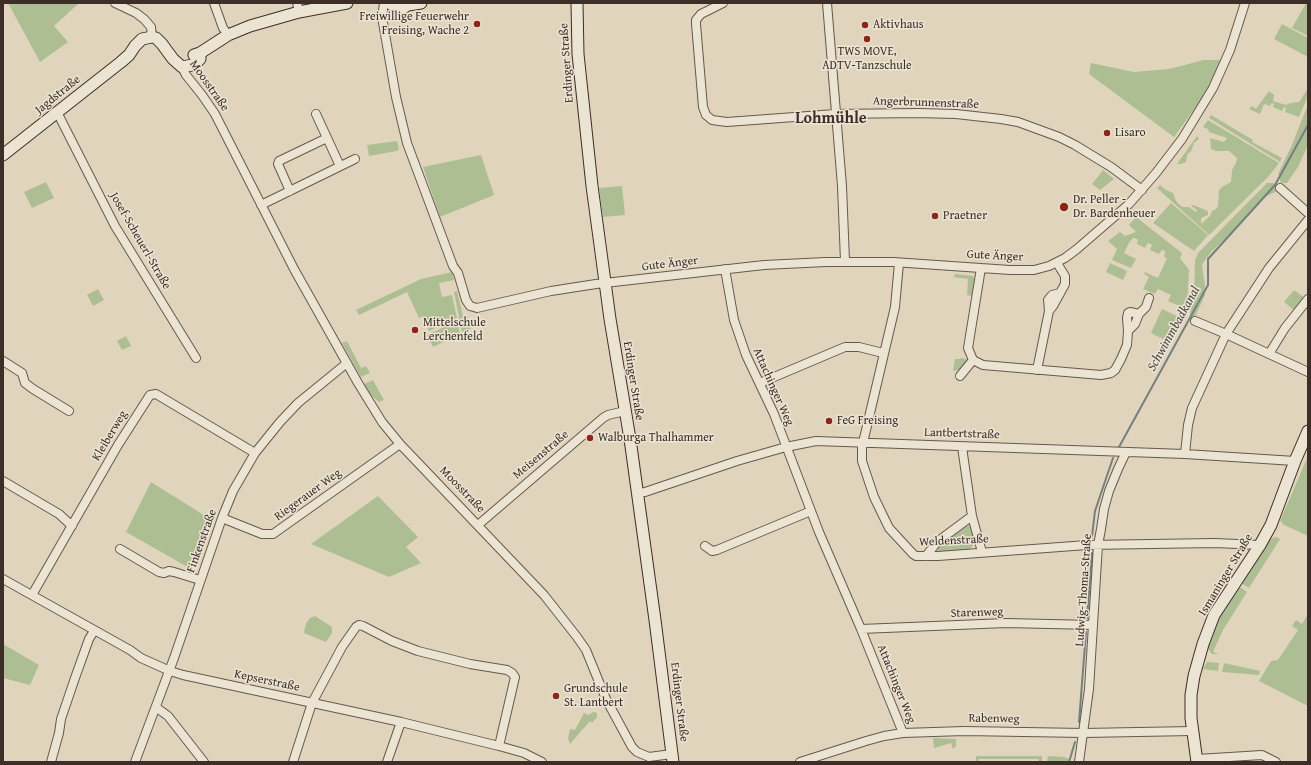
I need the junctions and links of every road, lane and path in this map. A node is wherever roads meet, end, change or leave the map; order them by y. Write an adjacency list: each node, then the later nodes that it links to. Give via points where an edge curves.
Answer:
1 (115, 3): 14 (street, Moosstraße, via 144,19 151,27)
2 (214, 3): 13 (street)
3 (347, 3): 12 (street)
4 (384, 3): 34 (street, Gute Änger, via 382,17 407,143 470,306 474,308 551,291)
5 (390, 3): 11 (street, via 403,8)
6 (421, 3): 11 (street)
7 (577, 3): 34 (street, Erdinger Straße, via 578,54)
8 (723, 3): 18 (street, Angerbrunnenstraße, via 706,10 696,20 697,51 706,115 712,120 727,122)
9 (827, 3): 18 (street)
10 (1245, 3): 24 (street, Gute Änger, via 1230,50 1206,102 1182,139)
11 (407, 4)
12 (298, 7): 13 (street)
13 (228, 35): 15 (street, via 200,53 200,59 192,65)
14 (150, 38): 15 (street, Moosstraße, via 158,40 173,59); 16 (street, Jagdstraße, via 139,42 129,55)
15 (184, 66): 26 (street, Moosstraße, via 186,75 215,114)
16 (57, 112): 20 (street, Jagdstraße); 41 (street, Josef-Scheuerl-Straße, via 115,226)
17 (316, 114): 19 (street)
18 (835, 114): 24 (street, Angerbrunnenstraße, via 933,113 1018,122 1075,145); 29 (street, via 842,186)
19 (327, 138): 22 (street); 25 (street, via 279,161)
20 (3, 155)
21 (355, 159): 22 (street)
22 (340, 166): 25 (street)
23 (1280, 188): 27 (street)
24 (1142, 190): 31 (street, Gute Änger, via 1098,231)
25 (290, 191): 26 (street)
26 (261, 205): 44 (street, Moosstraße)
27 (1308, 213)
28 (1308, 220): 38 (street, via 1269,268)
29 (845, 261): 30 (street, Gute Änger); 33 (street, Gute Änger)
30 (899, 263): 32 (street, Gute Änger); 39 (street, Weldenstraße, via 897,294)
31 (1057, 263): 32 (street, Gute Änger, via 1034,270); 45 (street, via 1065,280 1060,293 1050,296)
32 (981, 268): 42 (street, via 968,348)
33 (725, 269): 34 (street, Gute Änger); 48 (street, Attachinger Weg, via 735,327)
34 (605, 284): 50 (street, Erdinger Straße)
35 (1149, 298): 45 (street, via 1146,307 1128,331 1127,345 1113,372 1107,374)
36 (1308, 299): 40 (street)
37 (1195, 321): 38 (street)
38 (1226, 334): 40 (street); 58 (street, via 1192,408)
39 (883, 353): 48 (street, via 859,347 845,347); 52 (street, Weldenstraße)
40 (1269, 354): 46 (street)
41 (196, 358)
42 (973, 360): 45 (street, via 983,365); 47 (street)
43 (3, 361): 49 (street, via 22,373 25,383)
44 (347, 363): 53 (street, Moosstraße, via 372,408); 57 (street, Finkenstraße, via 298,403)
45 (1037, 370)
46 (1308, 372)
47 (960, 376)
48 (760, 383): 54 (street, Attachinger Weg)
49 (69, 411)
50 (625, 411): 61 (street, Erdinger Straße); 65 (street, Meisenstraße, via 603,418)
51 (1308, 430): 59 (street, Ismaninger Straße)
52 (863, 442): 54 (street, Lantbertstraße, via 816,441); 55 (street, Lantbertstraße); 72 (street, Weldenstraße, via 862,464 889,528 912,554)
53 (400, 444): 64 (street, Riegerauer Weg, via 273,534 262,534); 65 (street, Moosstraße)
54 (786, 447): 61 (street, Lantbertstraße); 62 (street, Attachinger Weg)
55 (962, 447): 56 (street, Lantbertstraße); 63 (street)
56 (1126, 452): 58 (street, Lantbertstraße); 67 (street, Ludwig-Thoma-Straße, via 1106,501)
57 (255, 453): 64 (street, Finkenstraße, via 233,491); 66 (street, Kleiberweg, via 152,394 118,445)
58 (1185, 454): 59 (street, Lantbertstraße)
59 (1295, 461): 68 (street, Ismaninger Straße, via 1276,512)
60 (3, 481): 66 (street, via 59,514)
61 (637, 493): 87 (street, Erdinger Straße)
62 (811, 511): 69 (street, via 717,550); 77 (street, Attachinger Weg)
63 (972, 516): 71 (street); 72 (street, via 937,542)
64 (222, 518): 74 (street, Finkenstraße)
65 (478, 525): 87 (street, Moosstraße, via 544,595 581,642 606,699 632,747 637,752 649,756)
66 (72, 526): 75 (street, Kleiberweg)
67 (1098, 545): 68 (street, Weldenstraße); 71 (street, Weldenstraße); 76 (street, Ludwig-Thoma-Straße)
68 (1260, 545): 83 (street, Ismaninger Straße, via 1214,615 1203,644 1191,695)
69 (705, 546)
70 (120, 549): 74 (street, via 159,572 169,571)
71 (982, 552): 72 (street, Weldenstraße)
72 (926, 556)
73 (3, 579): 75 (street, Kepserstraße)
74 (200, 580): 79 (street, Finkenstraße)
75 (32, 595): 78 (street, Kepserstraße)
76 (1093, 625): 77 (street, Starenweg, via 1006,623); 85 (street, Ludwig-Thoma-Straße)
77 (862, 630): 84 (street, Attachinger Weg)
78 (94, 631): 79 (street, Kepserstraße, via 141,658); 89 (street, via 61,719)
79 (170, 671): 80 (street, Kepserstraße); 81 (street, Finkenstraße)
80 (312, 703): 82 (street, Kepserstraße); 86 (street, via 342,647 356,627 363,626 418,651 512,673 515,678); 92 (street)
81 (156, 708): 90 (street, Finkenstraße); 91 (street, via 168,716)
82 (401, 722): 86 (street, Kepserstraße); 93 (street)
83 (1192, 731): 85 (street, Rabenweg); 88 (street, Ismaninger Straße)
84 (903, 733): 85 (street, Rabenweg); 95 (street, Rabenweg, via 872,739)
85 (1084, 733): 96 (street, Ludwig-Thoma-Straße)
86 (499, 746): 94 (street, Kepserstraße, via 524,753)
87 (673, 758)
88 (1197, 760): 97 (street, via 1262,755)
89 (51, 762)
90 (135, 762)
91 (204, 762)
92 (293, 762)
93 (387, 762)
94 (542, 762)
95 (800, 762)
96 (1079, 762)
97 (1276, 762)

